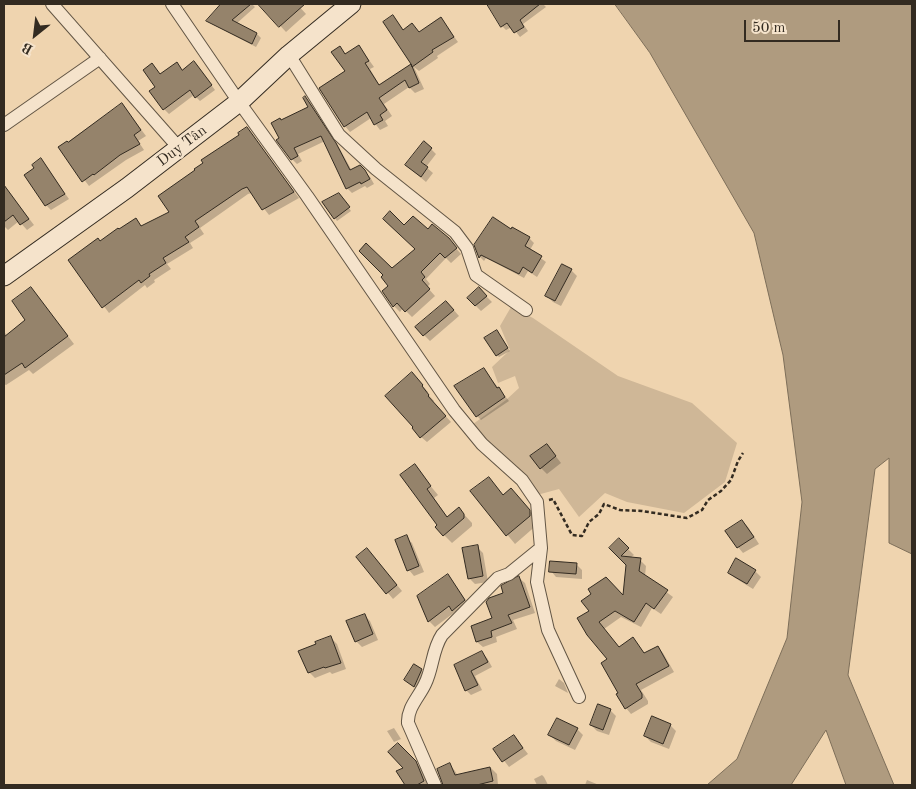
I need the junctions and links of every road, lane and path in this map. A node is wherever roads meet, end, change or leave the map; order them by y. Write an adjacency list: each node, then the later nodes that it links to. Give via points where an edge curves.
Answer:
1 (52, 4): 5 (street)
2 (172, 4): 6 (street)
3 (351, 4): 4 (street, Duy Tân)
4 (289, 55): 6 (street, Duy Tân); 10 (street, via 339,135 455,232 467,248 476,275)
5 (100, 58): 7 (street); 8 (street)
6 (239, 102): 8 (street, Duy Tân); 12 (street, via 454,410 482,444 522,480)
7 (4, 125)
8 (180, 148): 9 (street, Duy Tân)
9 (4, 276)
10 (526, 310)
11 (744, 453): 12 (path, via 731,480 708,500 702,510 687,518 620,510 604,504 582,536 572,535 552,499)
12 (537, 502): 13 (street)
13 (541, 548): 14 (street, via 537,582 548,630); 15 (street, via 509,574 494,581 438,642 425,684 408,717)
14 (579, 697)
15 (435, 785)

